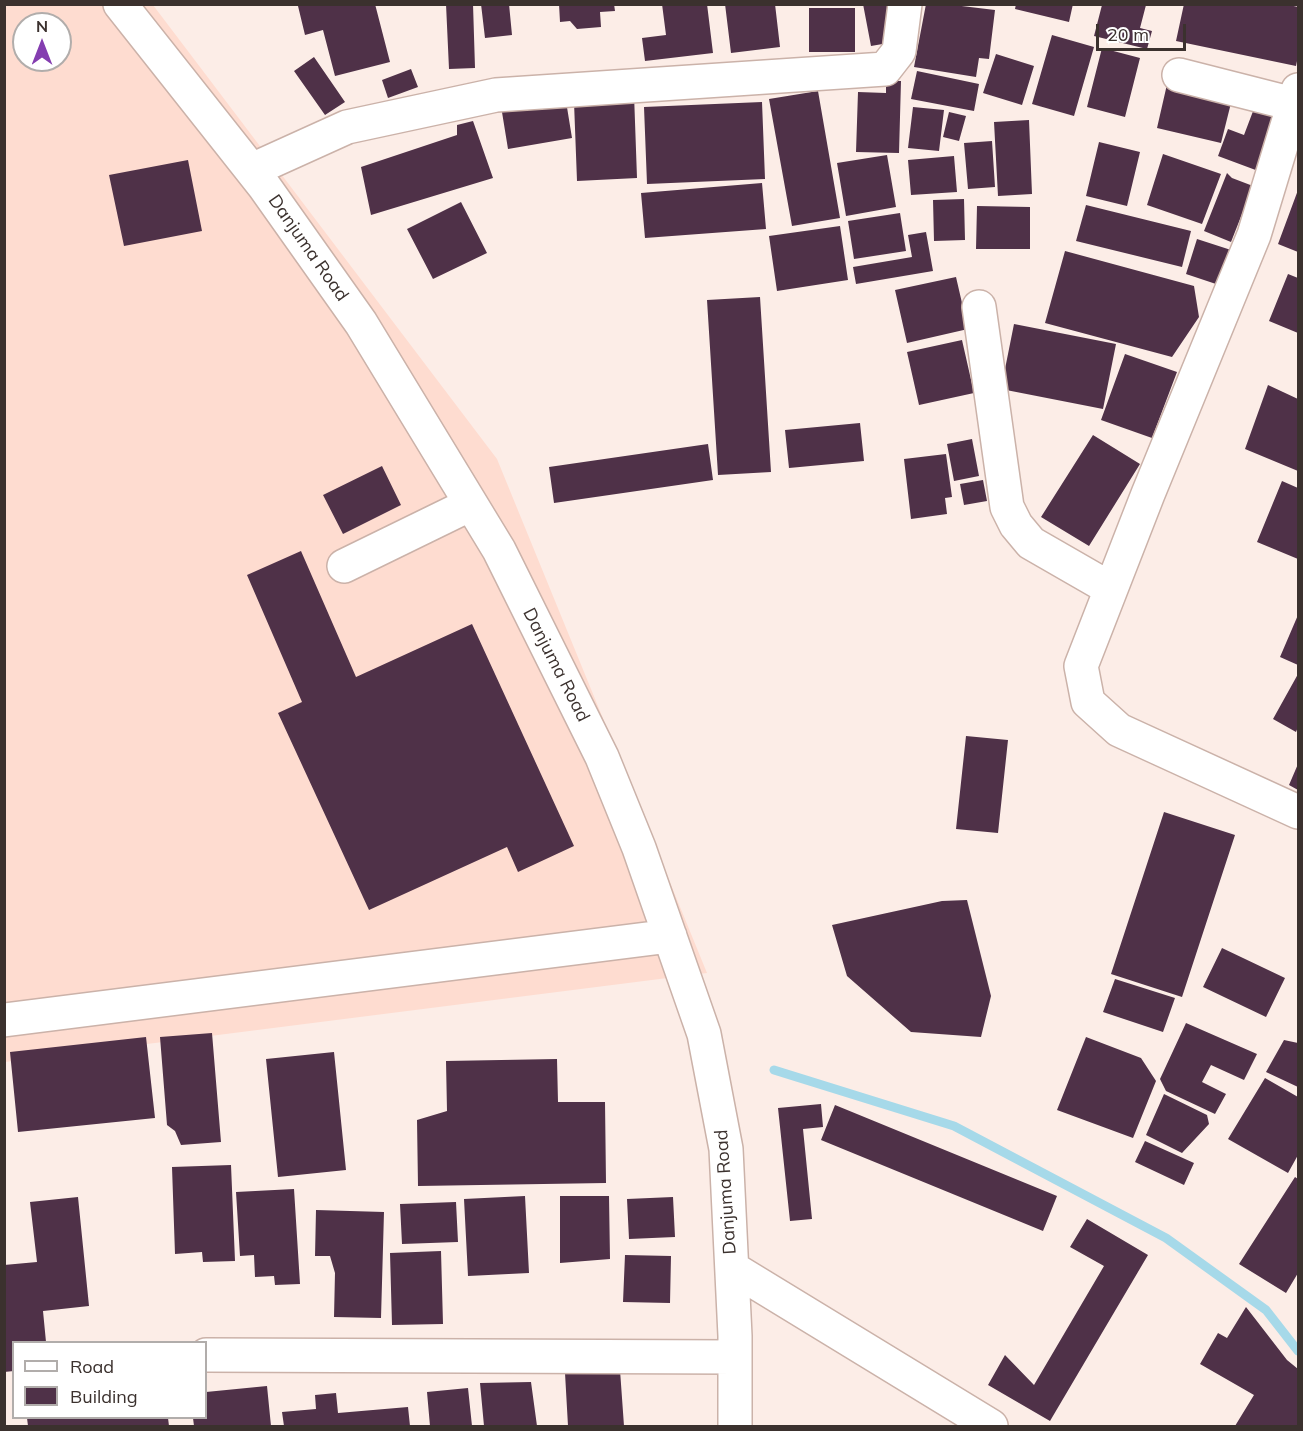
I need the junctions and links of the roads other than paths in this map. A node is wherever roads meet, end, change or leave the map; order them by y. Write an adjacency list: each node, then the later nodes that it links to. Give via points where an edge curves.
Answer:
1 (120, 4): 5 (street, Danjuma Road)
2 (905, 4): 5 (street, via 899,51 885,69 496,95 346,127)
3 (1179, 75): 4 (street)
4 (1296, 97): 9 (street, via 1254,235)
5 (252, 170): 7 (street, Danjuma Road, via 361,323)
6 (979, 307): 9 (street, via 1011,516 1031,543)
7 (471, 504): 8 (street); 11 (street, Danjuma Road, via 499,550 602,757)
8 (344, 566)
9 (1111, 589): 10 (street, via 1081,666 1088,702 1119,730)
10 (1299, 812)
11 (670, 936): 12 (street); 13 (street, Danjuma Road, via 704,1034 726,1149)
12 (4, 1020)
13 (732, 1268): 15 (street, Danjuma Road); 17 (street)
14 (207, 1355): 15 (street)
15 (735, 1357): 16 (street, Danjuma Road)
16 (735, 1426)
17 (991, 1426)

